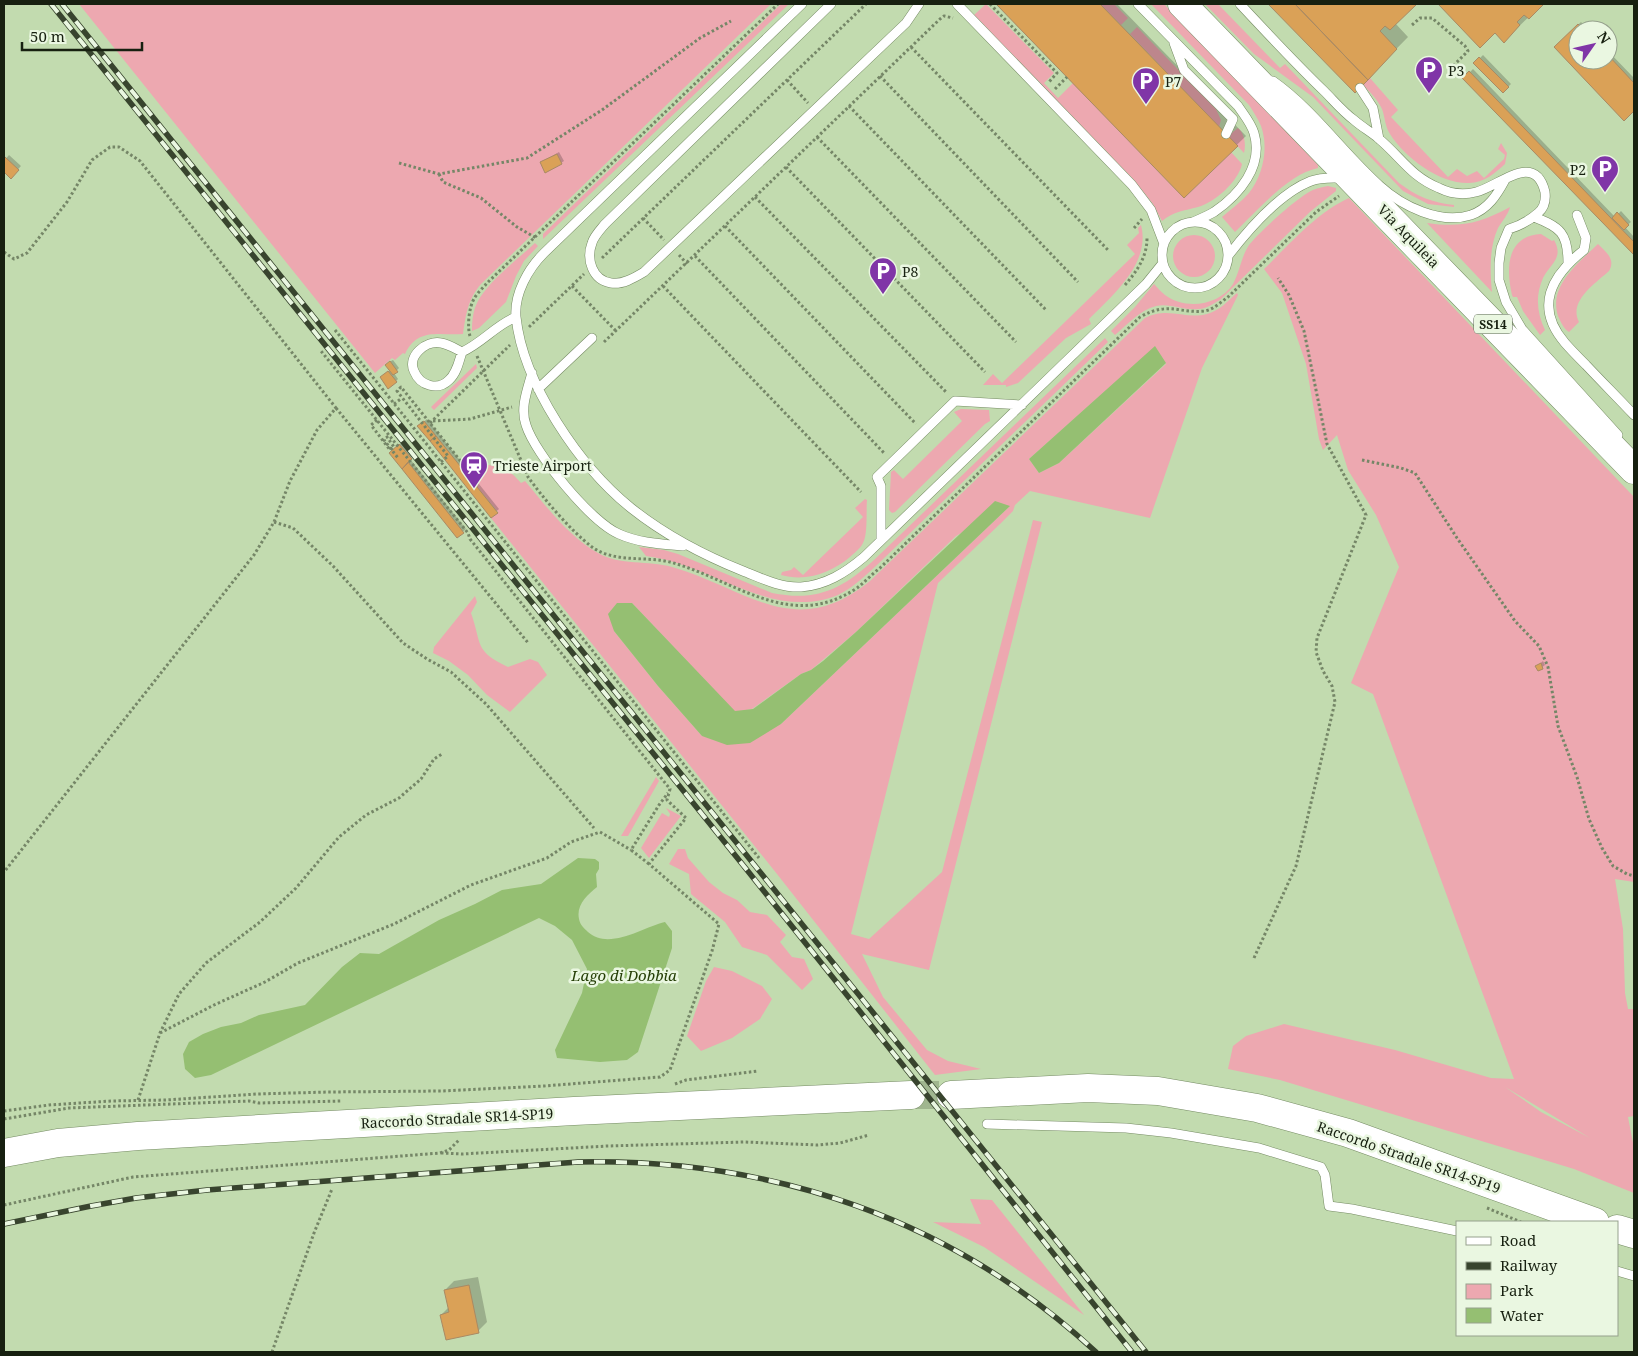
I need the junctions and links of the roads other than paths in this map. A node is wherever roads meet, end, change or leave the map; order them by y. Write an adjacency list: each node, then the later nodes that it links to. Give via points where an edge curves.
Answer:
1 (802, 4): 22 (lane, via 539,258 521,288)
2 (831, 4): 3 (lane, via 605,224 592,243 590,260 591,268 599,277 620,283 644,272 906,23)
3 (919, 4)
4 (957, 4): 18 (lane, via 1132,185 1151,210)
5 (1138, 4): 9 (lane)
6 (1182, 4): 8 (main road, Via Aquileia / SS14)
7 (1240, 4): 12 (lane, via 1346,113)
8 (1214, 38): 13 (lane, via 1293,95 1380,186 1418,210 1452,217 1470,215 1493,200); 14 (main road, Via Aquileia / SS14)
9 (1173, 40): 11 (lane, via 1184,70 1233,119); 17 (lane, via 1238,106 1254,134 1256,149 1248,180 1214,212)
10 (1360, 88): 12 (lane, via 1373,108)
11 (1226, 134)
12 (1379, 139): 13 (lane, via 1421,179 1441,189 1458,194 1476,192)
13 (1506, 178): 16 (lane, via 1528,172 1543,186 1544,204)
14 (1357, 183): 19 (lane, via 1327,178 1299,187 1267,213); 29 (main road, Via Aquileia / SS14)
15 (1577, 215): 21 (lane, via 1586,238 1584,250)
16 (1534, 217): 21 (lane, via 1552,224 1563,235 1568,248); 29 (lane, via 1509,229 1501,248 1500,280 1506,302 1522,330 1618,434)
17 (1193, 222): 18 (lane, via 1180,225); 19 (lane, via 1214,228 1226,245)
18 (1164, 244): 20 (lane)
19 (1228, 256): 20 (lane, via 1221,276 1204,287 1193,288 1178,283)
20 (1163, 263): 27 (lane, via 1146,284)
21 (1568, 263): 28 (lane, via 1553,284 1550,295 1549,311 1554,326 1564,342)
22 (516, 317): 24 (lane); 25 (lane)
23 (592, 338): 26 (lane)
24 (462, 352): 24 (lane, via 441,342 431,343 416,355 413,370 424,383 432,386 442,384 456,372)
25 (532, 374): 26 (lane); 31 (lane, via 523,407 525,425 565,486 618,534 646,542)
26 (538, 389): 31 (lane, via 571,444 601,479 644,518)
27 (1022, 404): 30 (lane); 30 (lane, via 955,401 892,461 877,476 881,486)
28 (1634, 415)
29 (1631, 467)
30 (881, 540): 31 (lane, via 839,575 816,585 798,587 768,581)
31 (688, 546)
32 (911, 1095): 35 (main road, Raccordo Stradale SR14-SP19, via 138,1136 58,1143)
33 (951, 1095): 36 (main road, Raccordo Stradale SR14-SP19, via 1088,1088 1158,1091 1257,1108 1348,1133)
34 (987, 1124): 38 (lane, via 1126,1128 1171,1132 1258,1148 1321,1168 1329,1206)
35 (4, 1152)
36 (1591, 1221)
37 (1618, 1229): 39 (main road)
38 (1456, 1231)
39 (1634, 1234)
40 (1618, 1271): 41 (lane)
41 (1634, 1276)

